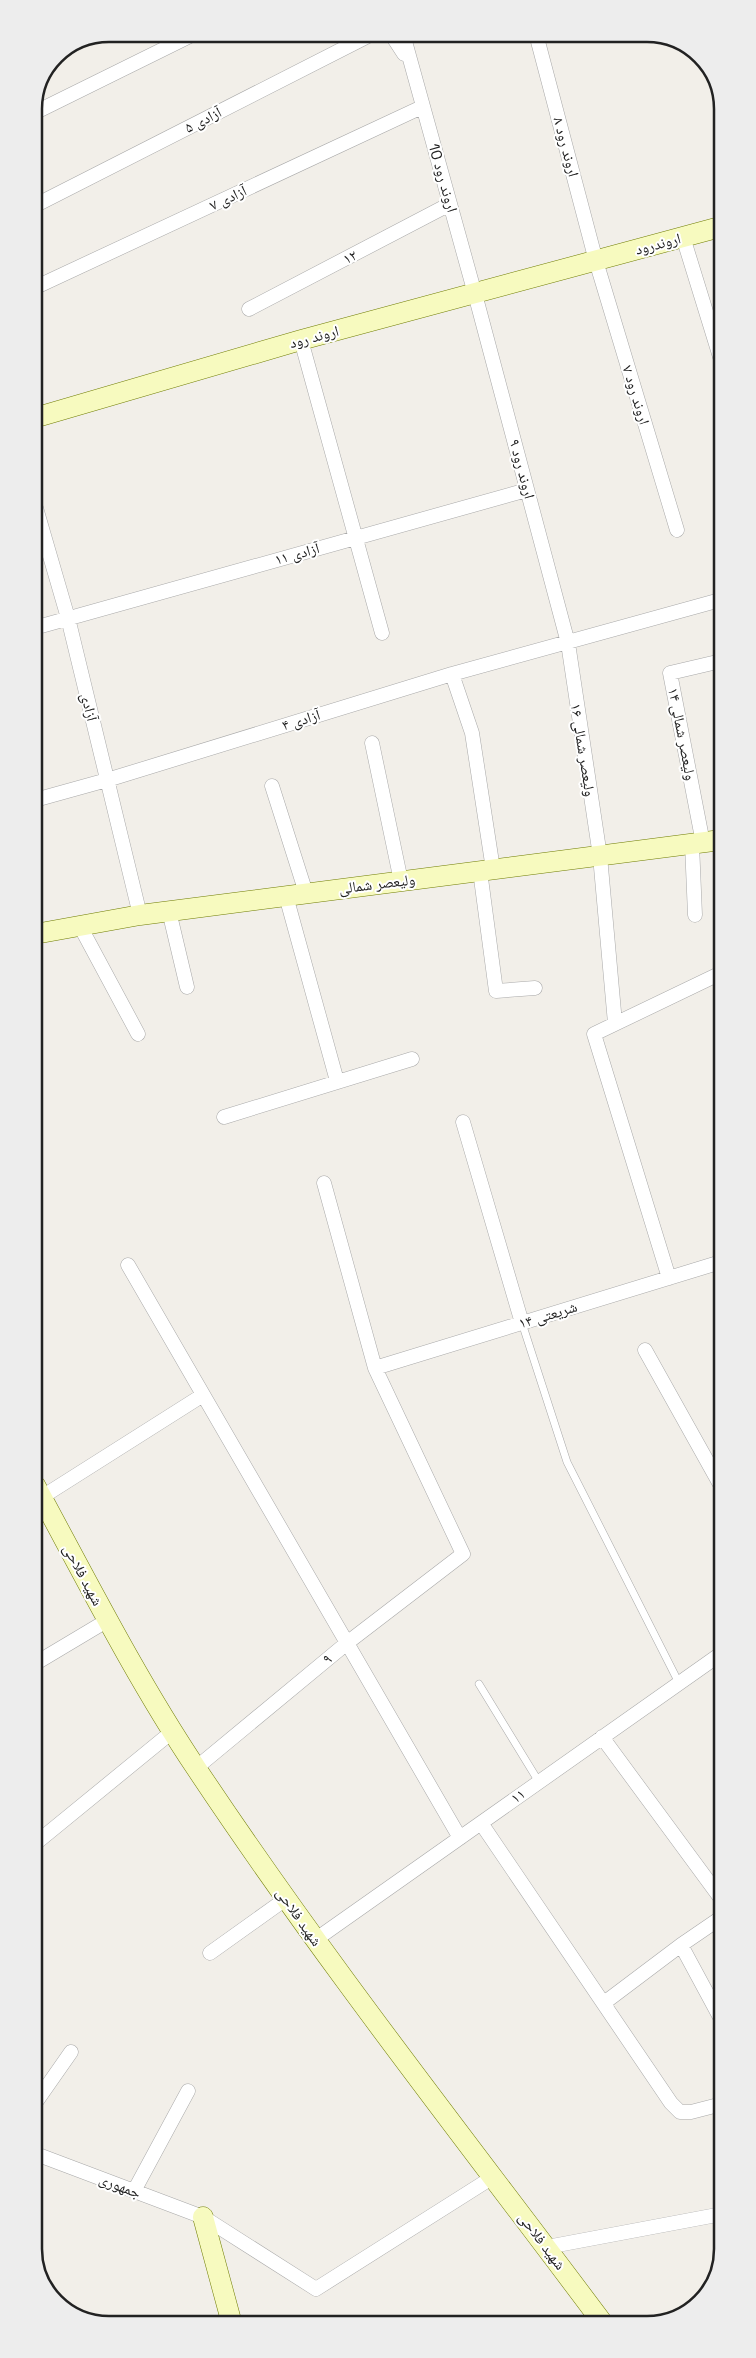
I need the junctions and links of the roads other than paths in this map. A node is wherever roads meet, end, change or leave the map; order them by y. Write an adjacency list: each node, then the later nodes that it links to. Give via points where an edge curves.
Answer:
1 (176, 43): 8 (street)
2 (354, 43): 9 (street, آزادی ۵)
3 (397, 43): 6 (street)
4 (405, 43): 6 (street, اروند رود 10)
5 (538, 43): 13 (street, اروند رود ۸)
6 (410, 62): 7 (street, اروند رود 10)
7 (422, 107): 10 (street, اروند رود 10); 14 (street, آزادی ۷)
8 (43, 108)
9 (43, 201)
10 (450, 204): 15 (street, اروند رود 10); 16 (street, ۱۲)
11 (714, 229): 12 (street, اروندرود)
12 (682, 237): 13 (street, اروندرود); 17 (street)
13 (596, 261): 15 (street, اروند رود); 21 (street, اروند رود ۷)
14 (43, 284)
15 (475, 294): 18 (street, اروند رود); 20 (street, اروند رود ۹)
16 (249, 309)
17 (714, 338)
18 (301, 340): 19 (street, اروند رود); 23 (street)
19 (43, 415)
20 (527, 490): 23 (street, آزادی ۱۱); 28 (street, اروند رود ۹)
21 (677, 530)
22 (43, 531): 25 (street, آزادی)
23 (358, 538): 25 (street, آزادی ۱۱); 27 (street)
24 (714, 602): 28 (street, آزادی ۴)
25 (68, 618): 26 (street, آزادی ۱۱); 32 (street, آزادی)
26 (43, 625)
27 (382, 633)
28 (568, 643): 30 (street, آزادی ۴); 36 (street, ولیعصر شمالی ۱۶)
29 (714, 662): 35 (street, ولیعصر شمالی ۱۴, via 670,673)
30 (452, 674): 32 (street, آزادی ۴); 37 (street, via 472,733)
31 (372, 743): 38 (street)
32 (107, 780): 34 (street, آزادی ۴); 42 (street, آزادی)
33 (272, 786): 39 (street)
34 (43, 798)
35 (705, 843): 36 (street, ولیعصر شمالی); 43 (street)
36 (600, 856): 37 (street, ولیعصر شمالی); 49 (street, ولیعصر شمالی ۱۶)
37 (487, 870): 38 (street, ولیعصر شمالی); 48 (street, via 496,991)
38 (401, 881): 39 (street, ولیعصر شمالی)
39 (306, 893): 40 (street, ولیعصر شمالی)
40 (286, 896): 41 (street, ولیعصر شمالی); 52 (street)
41 (169, 911): 42 (street, ولیعصر شمالی); 47 (street)
42 (140, 915): 44 (street, ولیعصر شمالی)
43 (695, 915)
44 (80, 926): 45 (street, ولیعصر شمالی); 50 (street)
45 (43, 933)
46 (714, 976): 49 (street)
47 (187, 987)
48 (535, 988)
49 (615, 1023): 58 (street, via 594,1034)
50 (138, 1034)
51 (412, 1059): 52 (street)
52 (337, 1081): 53 (street)
53 (224, 1117)
54 (463, 1122): 59 (street)
55 (324, 1183): 61 (street)
56 (714, 1264): 58 (street, شریعتی ۱۴)
57 (128, 1266): 62 (street)
58 (669, 1278): 59 (street, شریعتی ۱۴)
59 (522, 1323): 61 (street, شریعتی ۱۴); 70 (lane, via 567,1462)
60 (645, 1350): 63 (street)
61 (375, 1368): 67 (street, ۹, via 463,1554)
62 (203, 1395): 64 (street); 67 (street)
63 (714, 1473)
64 (43, 1489)
65 (43, 1498): 66 (street, شهید فلاحی)
66 (108, 1620): 68 (street); 72 (street, شهید فلاحی)
67 (347, 1643): 74 (street, ۹); 78 (street)
68 (43, 1659)
69 (714, 1659): 70 (street, ۱۱)
70 (679, 1683): 73 (street, ۱۱)
71 (478, 1684): 75 (lane)
72 (173, 1732): 74 (street, شهید فلاحی); 77 (street)
73 (602, 1737): 75 (street, ۱۱); 79 (street)
74 (196, 1768): 80 (street, شهید فلاحی)
75 (539, 1782): 76 (street, ۱۱)
76 (481, 1823): 78 (street, ۱۱); 85 (street)
77 (43, 1837)
78 (460, 1838): 82 (street, ۱۱)
79 (714, 1889)
80 (286, 1898): 82 (street, شهید فلاحی); 84 (street)
81 (714, 1922): 83 (street)
82 (315, 1940): 92 (street, شهید فلاحی)
83 (681, 1945): 85 (street); 86 (street)
84 (210, 1953)
85 (604, 2002): 90 (street, via 671,2104 680,2112)
86 (714, 2006)
87 (71, 2052): 89 (street)
88 (188, 2091): 93 (street)
89 (43, 2092)
90 (714, 2106)
91 (43, 2157): 93 (street, جمهوری)
92 (493, 2177): 95 (street, جمهوری, via 316,2288); 96 (street, شهید فلاحی)
93 (134, 2191): 95 (street, جمهوری)
94 (714, 2216): 96 (street)
95 (203, 2217): 97 (street)
96 (546, 2247): 98 (street, شهید فلاحی)
97 (230, 2315)
98 (597, 2316)

